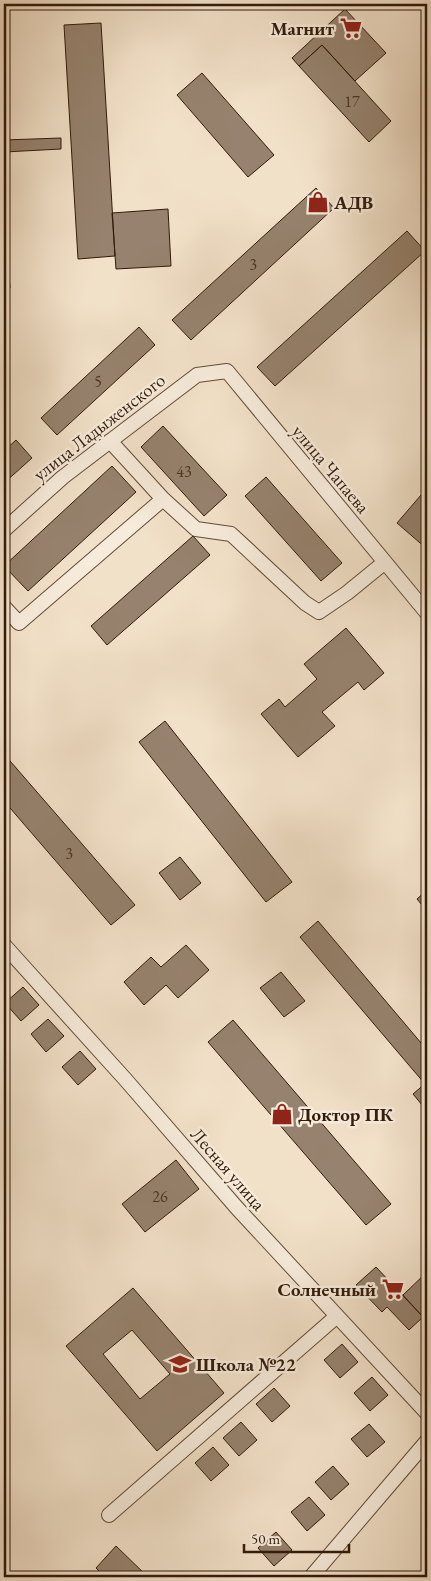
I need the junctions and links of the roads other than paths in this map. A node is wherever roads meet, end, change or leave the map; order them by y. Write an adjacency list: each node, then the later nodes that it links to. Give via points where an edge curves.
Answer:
1 (197, 375): 2 (street, улица Ладыженского); 5 (street, улица Чапаева, via 227,371)
2 (110, 441): 3 (street); 4 (street, улица Ладыженского, via 63,477)
3 (163, 499): 5 (street, via 196,529 231,534 305,603 319,612); 6 (street, via 19,624)
4 (4, 530)
5 (385, 562): 7 (street, улица Чапаева)
6 (4, 608)
7 (427, 613)
8 (4, 945): 9 (street, Лесная улица)
9 (337, 1316): 10 (street, Лесная улица); 12 (street)
10 (427, 1413)
11 (427, 1441): 13 (street)
12 (109, 1515)
13 (311, 1577)

